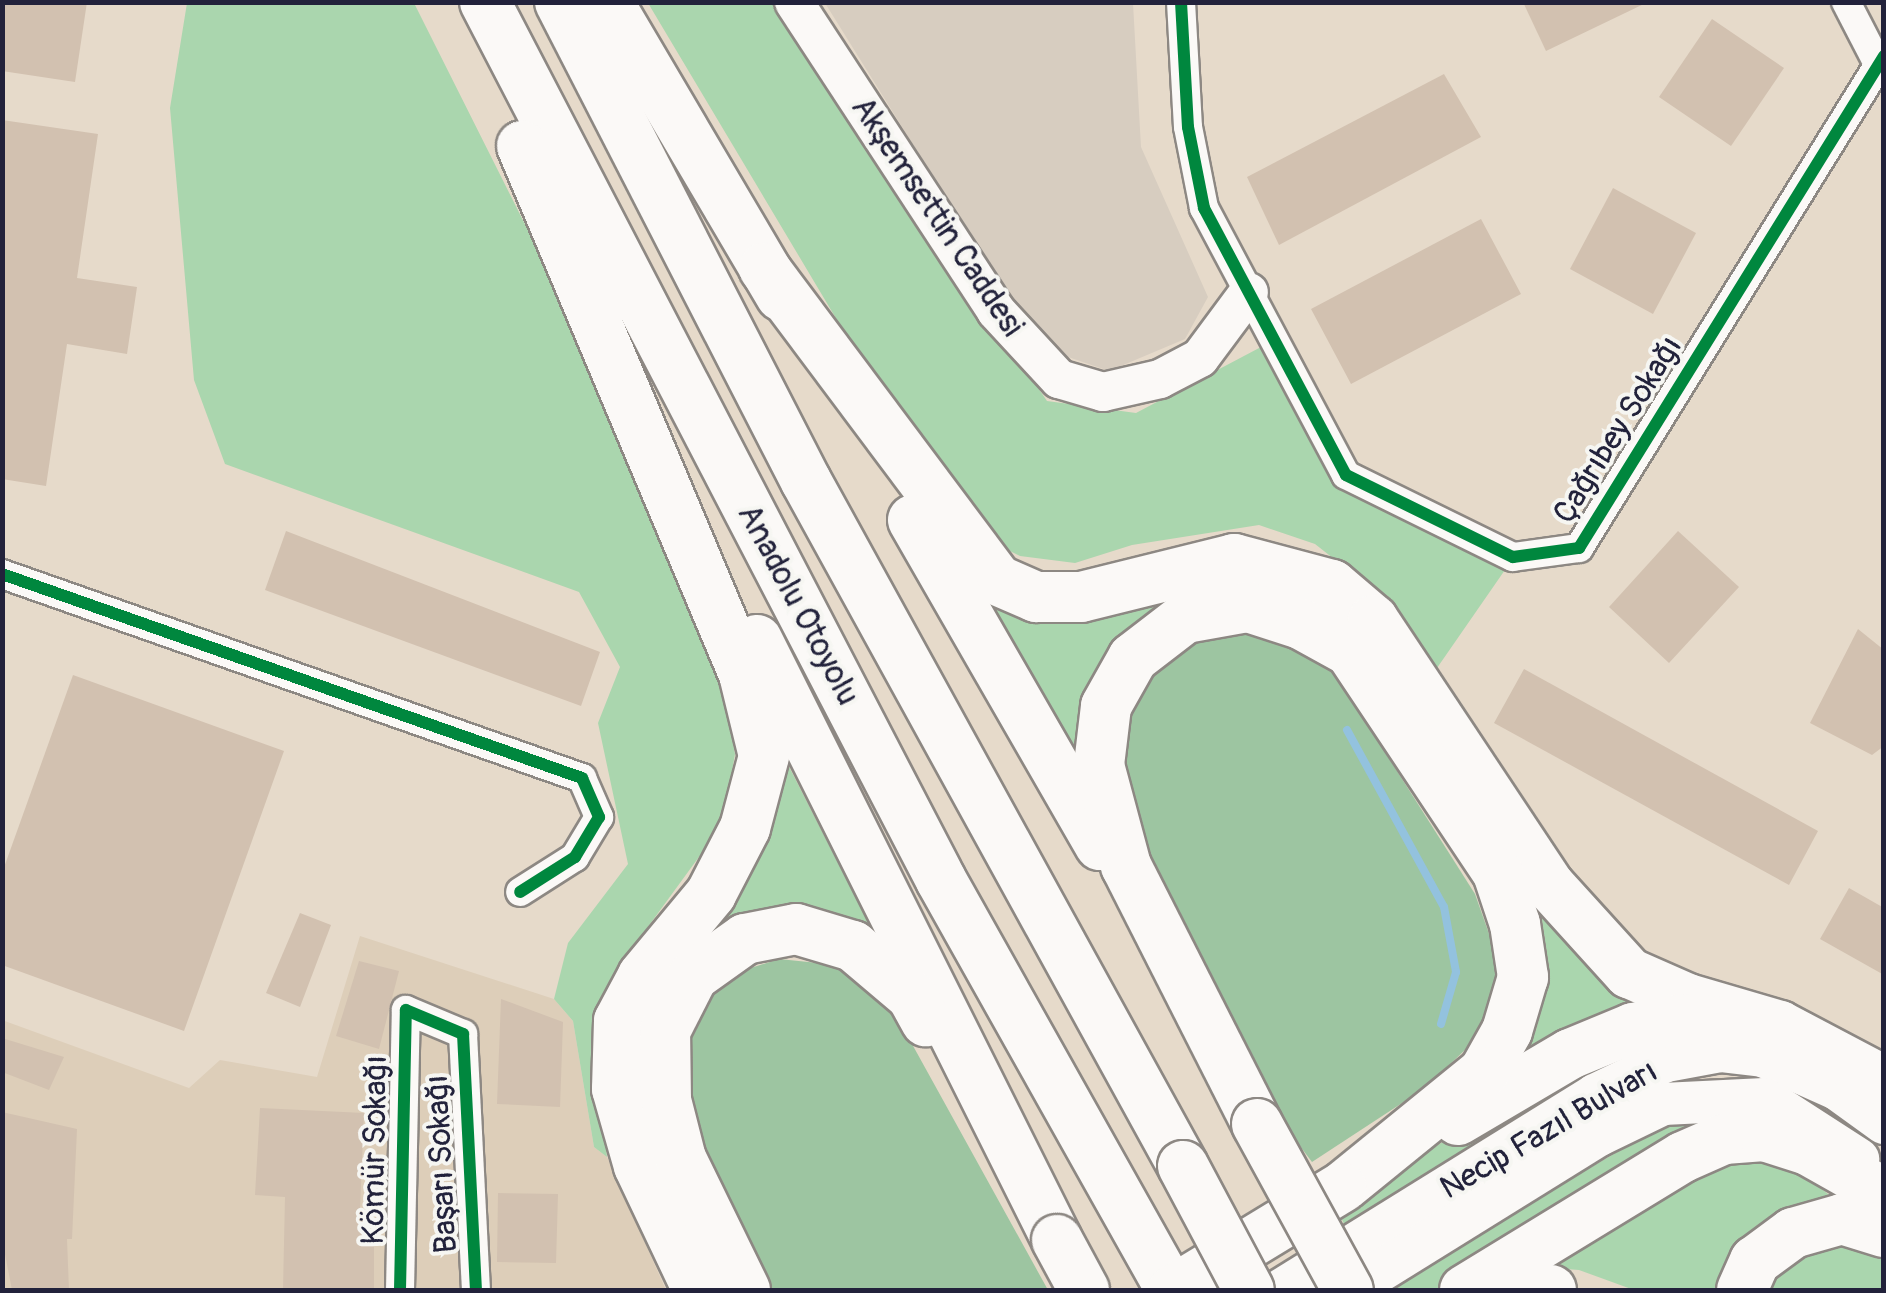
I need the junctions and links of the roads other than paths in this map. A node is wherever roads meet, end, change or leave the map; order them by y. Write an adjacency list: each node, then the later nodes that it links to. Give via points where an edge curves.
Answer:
1 (453, 2): 11 (highway)
2 (485, 2): 28 (highway, Anadolu Otoyolu, via 941,880)
3 (560, 2): 29 (highway, Anadolu Otoyolu, bridge, via 806,481)
4 (608, 2): 9 (highway)
5 (794, 2): 10 (main road, Akşemsettin Caddesi, via 996,311 1059,379 1103,392 1160,379 1200,358)
6 (1181, 2): 10 (street, via 1188,127 1204,208)
7 (1846, 2): 8 (street)
8 (1880, 58): 10 (street, Çağrıbey Sokağı, via 1579,548 1513,558 1346,475)
9 (764, 268): 15 (highway, via 997,580 1036,597 1081,597 1234,559 1332,585 1373,620 1550,886 1629,973 1688,1000 1780,1026); 17 (highway, via 983,638)
10 (1249, 292)
11 (606, 340): 22 (highway); 25 (highway, via 744,674 764,756 745,828 711,894 643,976 618,1021 617,1089 639,1166)
12 (2, 574): 13 (street, via 582,778 599,817 576,857)
13 (520, 892)
14 (406, 1010): 23 (street, Kömür Sokağı); 24 (street, Başarı Sokağı, via 463,1034)
15 (1879, 1077): 19 (highway, via 1771,1029 1682,1019 1632,1028 1570,1054)
16 (1884, 1123): 30 (main road, Necip Fazıl Bulvarı, via 1837,1089 1762,1056 1720,1050 1666,1061 1596,1096)
17 (1257, 1124): 19 (highway, via 1126,866 1098,765 1106,706 1133,658 1185,618 1248,606 1350,651 1498,873 1515,924 1523,977 1508,1031 1484,1072); 31 (highway, bridge)
18 (1884, 1178): 31 (main road, Necip Fazıl Bulvarı, via 1802,1118 1765,1100 1663,1104 1599,1135)
19 (1346, 1185): 28 (highway)
20 (1884, 1193): 32 (highway, via 1808,1150 1764,1136 1724,1139 1682,1157)
21 (1884, 1232): 35 (highway, via 1842,1219 1793,1234 1755,1261)
22 (1057, 1240): 26 (highway, via 912,996 854,946 796,929 745,939 717,955 693,976 665,1032 666,1100 681,1159); 27 (highway, bridge)
23 (400, 1290)
24 (476, 1290)
25 (698, 1290)
26 (745, 1290)
27 (1084, 1290)
28 (1172, 1290)
29 (1250, 1290)
30 (1281, 1290)
31 (1348, 1290)
32 (1465, 1290)
33 (1517, 1290): 34 (highway)
34 (1551, 1290)
35 (1742, 1290)

